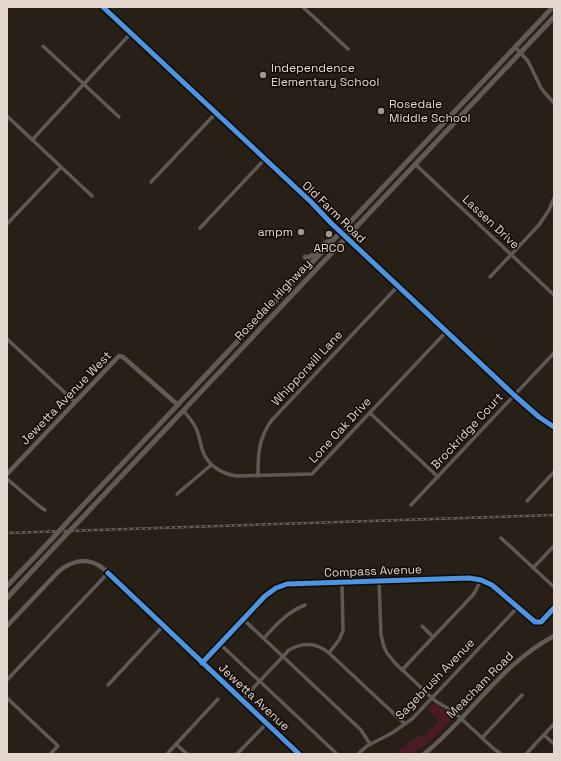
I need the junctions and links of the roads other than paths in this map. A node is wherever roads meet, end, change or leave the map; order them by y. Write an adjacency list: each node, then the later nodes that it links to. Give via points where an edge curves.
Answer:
1 (103, 7): 5 (street, Old Farm Road)
2 (303, 7): 8 (street)
3 (552, 7): 7 (main road, Rosedale Highway)
4 (554, 17): 9 (main road, Rosedale Highway)
5 (131, 33): 10 (street); 12 (street, Old Farm Road)
6 (43, 46): 10 (street)
7 (515, 47): 9 (street); 16 (main road, Rosedale Highway)
8 (348, 50)
9 (521, 52): 11 (street, via 541,88); 18 (main road, Rosedale Highway)
10 (84, 84): 14 (street); 15 (street)
11 (554, 103)
12 (216, 113): 17 (street, Old Farm Road); 20 (street)
13 (7, 116): 15 (street)
14 (119, 117)
15 (32, 140): 19 (street)
16 (413, 156): 21 (main road, via 412,162); 26 (main road, Rosedale Highway)
17 (265, 159): 25 (street); 26 (street, Old Farm Road)
18 (415, 164): 21 (main road, Rosedale Highway); 29 (street, Lassen Drive)
19 (61, 167): 22 (street); 24 (street)
20 (151, 182)
21 (391, 190): 27 (main road, Rosedale Highway)
22 (92, 196)
23 (554, 198): 29 (street, via 544,218)
24 (7, 224)
25 (200, 228)
26 (340, 232): 27 (street, Old Farm Road); 28 (main road, Rosedale Highway)
27 (346, 237): 33 (street, Old Farm Road); 35 (main road, Rosedale Highway)
28 (334, 239): 30 (main road, via 323,244 311,257); 32 (main road, Rosedale Highway)
29 (511, 255): 31 (street); 34 (street, Lassen Drive)
30 (305, 257)
31 (490, 277)
32 (291, 285): 35 (main road, via 290,291); 39 (main road, Rosedale Highway)
33 (398, 286): 36 (street, Old Farm Road); 50 (street, Whipporwill Lane, via 271,421 260,443)
34 (554, 295)
35 (258, 330): 43 (main road, Rosedale Highway)
36 (446, 332): 40 (street, Old Farm Road); 44 (street, Lone Oak Drive)
37 (7, 339): 41 (street)
38 (554, 353): 40 (street, Brockridge Court)
39 (213, 368): 42 (main road, Rosedale Highway); 43 (main road, via 184,403)
40 (514, 395): 45 (street, Old Farm Road); 51 (street, Brockridge Court)
41 (75, 402): 42 (street, Jewetta Avenue West, via 119,356); 49 (street, Jewetta Avenue West)
42 (178, 405): 47 (main road, via 177,412 135,457); 61 (main road, Rosedale Highway, bridge)
43 (184, 410): 46 (street, Lone Oak Drive, via 196,428 204,454); 47 (main road, Rosedale Highway)
44 (370, 413): 50 (street, Lone Oak Drive, via 312,474); 51 (street)
45 (554, 427)
46 (211, 464): 50 (street, Lone Oak Drive, via 231,476); 53 (street)
47 (125, 472): 68 (main road, Rosedale Highway, bridge)
48 (554, 472): 54 (street)
49 (7, 474)
50 (258, 476)
51 (438, 477): 55 (street, Brockridge Court)
52 (7, 479): 56 (street)
53 (176, 494)
54 (527, 501)
55 (411, 505)
56 (45, 510)
57 (501, 538): 59 (street)
58 (554, 546): 59 (street)
59 (533, 568): 66 (street)
60 (108, 573): 73 (street, Jewetta Avenue, via 89,561 69,564 59,571); 74 (street, Jewetta Avenue); 84 (street)
61 (18, 574): 65 (main road, Rosedale Highway); 67 (main road)
62 (379, 580): 63 (street, Compass Avenue); 64 (street, Compass Avenue); 83 (street, via 382,642 387,653)
63 (481, 580): 70 (street, Compass Avenue, via 497,588); 77 (street, via 473,595)
64 (342, 582): 72 (street, Compass Avenue, via 281,586 265,596); 80 (street, via 343,631)
65 (7, 586)
66 (554, 587)
67 (7, 591)
68 (7, 598)
69 (306, 605): 78 (street, via 288,614)
70 (518, 607): 71 (street, Compass Avenue, via 535,622 541,622); 89 (street, Sagebrush Avenue)
71 (554, 608)
72 (243, 619): 78 (street); 79 (street, Compass Avenue)
73 (7, 626)
74 (163, 626): 82 (street, Jewetta Avenue); 86 (street)
75 (422, 626): 77 (street)
76 (554, 636): 92 (street, Meacham Road, via 536,646 515,663)
77 (433, 637): 83 (street)
78 (264, 638): 81 (street)
79 (220, 644): 82 (street, Compass Avenue); 85 (street)
80 (329, 653): 81 (street, via 315,645 304,644); 94 (street)
81 (283, 656): 85 (street); 99 (street, via 361,730)
82 (202, 663): 91 (street, Jewetta Avenue)
83 (402, 670): 89 (street)
84 (7, 680)
85 (260, 681): 91 (street); 106 (street)
86 (108, 685)
87 (522, 695): 97 (street)
88 (7, 698): 101 (street, via 58,746)
89 (432, 698): 92 (street); 94 (street, Sagebrush Avenue)
90 (218, 699): 98 (street)
91 (242, 700): 93 (street, Jewetta Avenue)
92 (461, 718): 97 (street); 108 (street, Meacham Road)
93 (266, 723): 104 (street); 105 (street, Jewetta Avenue)
94 (405, 724): 99 (street, Sagebrush Avenue)
95 (554, 724): 96 (street)
96 (544, 735): 100 (street); 110 (street)
97 (482, 738): 109 (street)
98 (176, 744): 102 (street); 103 (street)
99 (370, 744): 107 (street, Sagebrush Avenue)
100 (554, 744)
101 (50, 754)
102 (167, 754)
103 (187, 754)
104 (237, 754)
105 (299, 754)
106 (337, 754)
107 (358, 754)
108 (424, 754)
109 (501, 754)
110 (526, 754)

